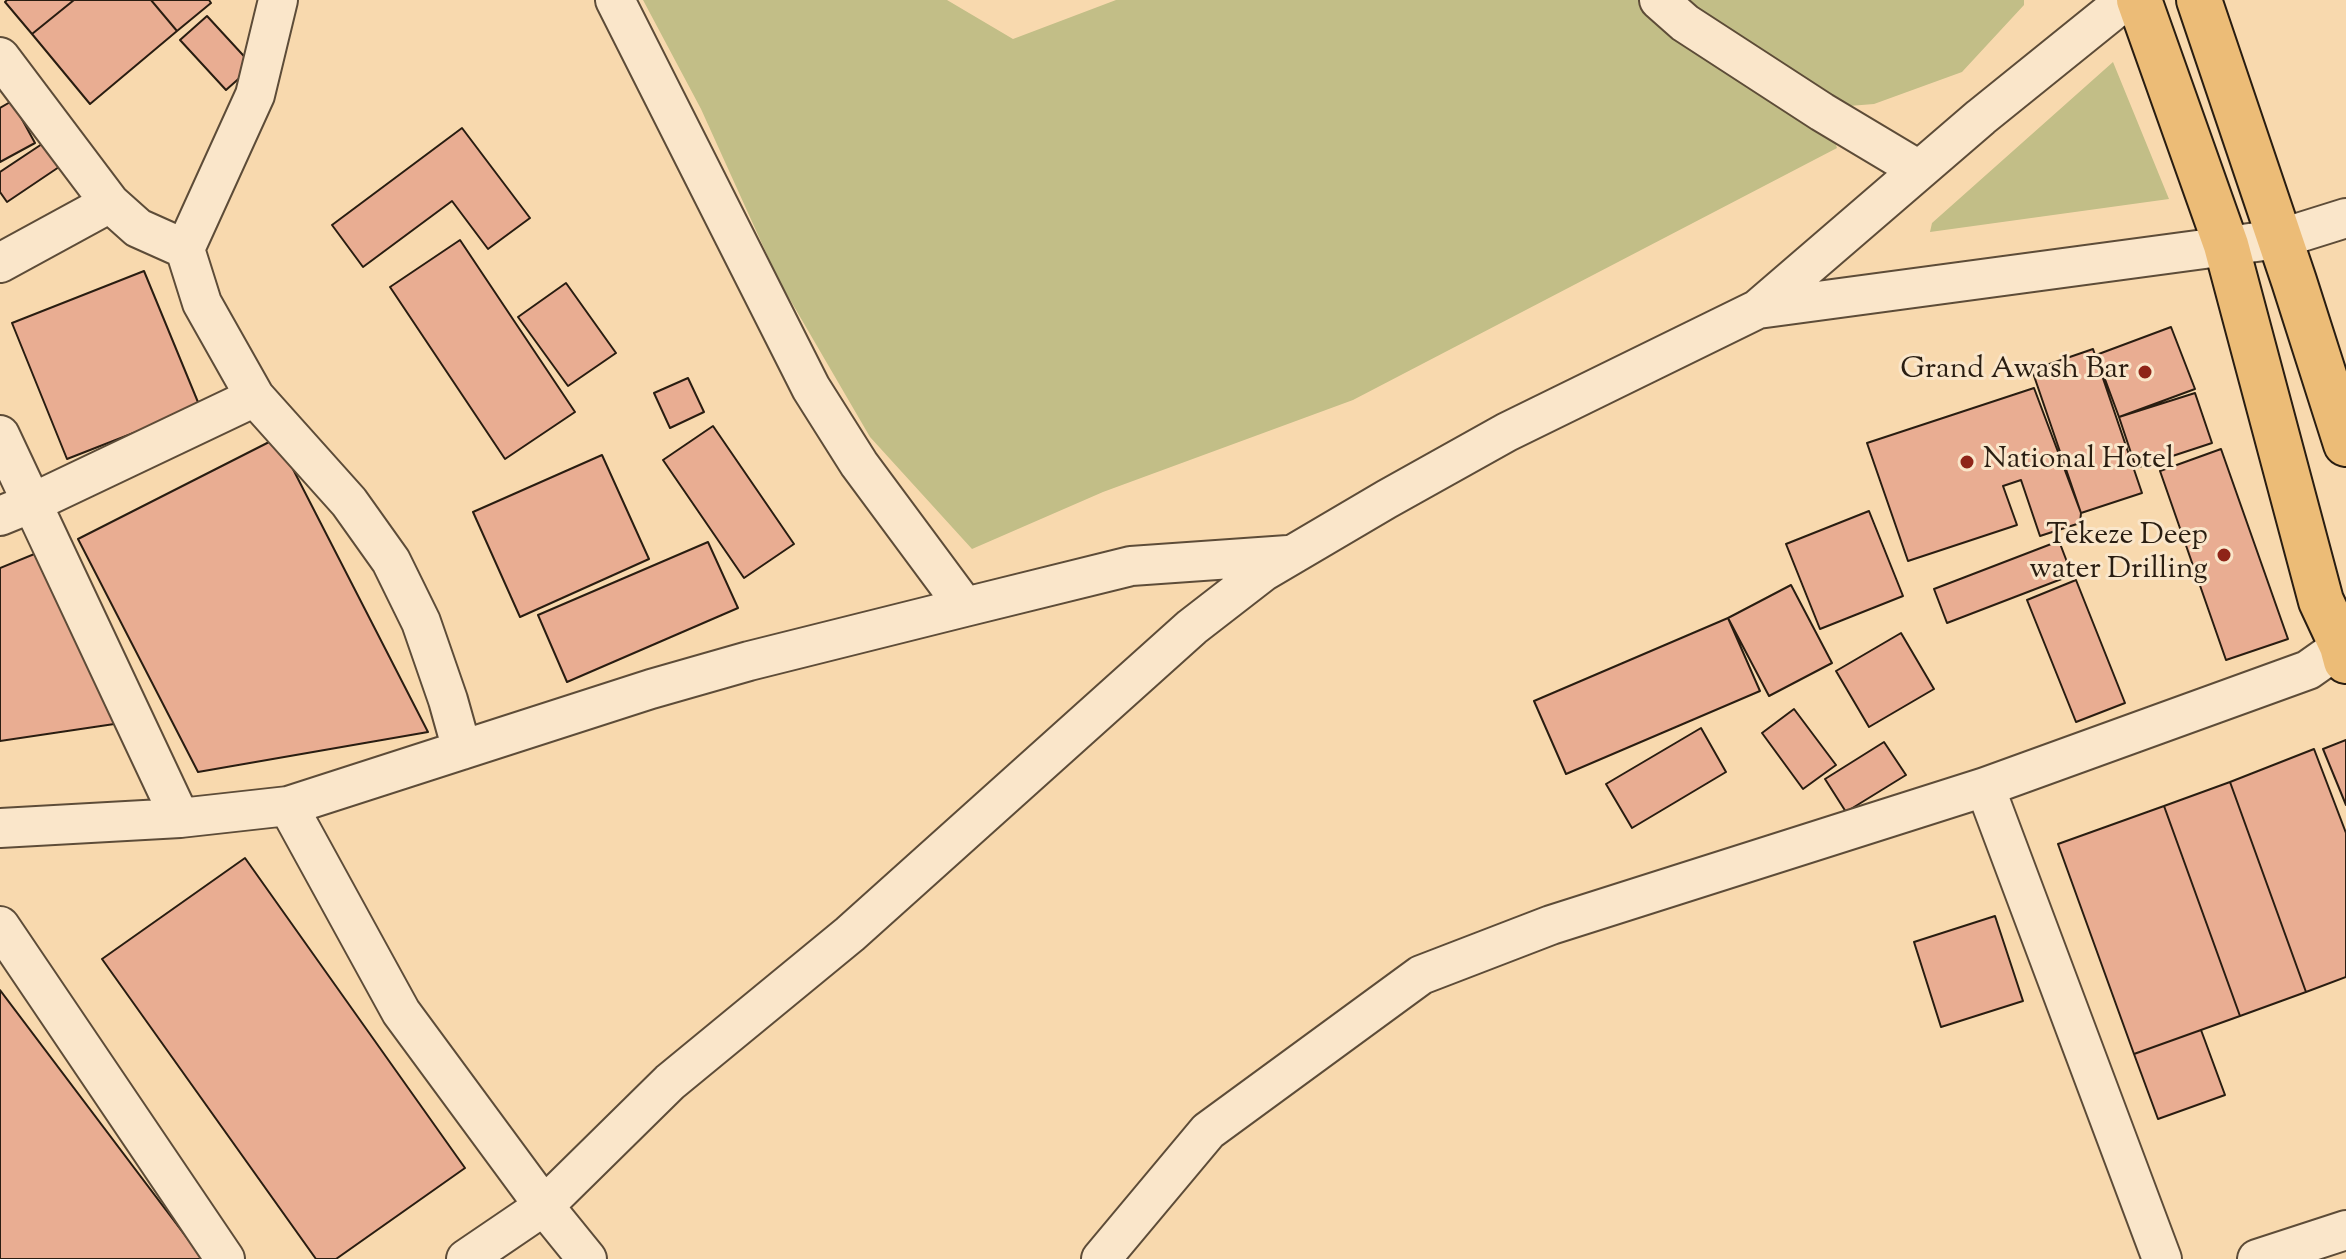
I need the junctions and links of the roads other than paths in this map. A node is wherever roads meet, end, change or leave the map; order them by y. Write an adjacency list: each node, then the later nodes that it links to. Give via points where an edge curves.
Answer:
1 (278, 0): 13 (street, via 255,95)
2 (615, 0): 21 (street, via 811,388 859,464)
3 (1659, 0): 8 (street, via 1685,23)
4 (2126, 0): 8 (street)
5 (2139, 0): 12 (main road)
6 (2199, 0): 11 (main road)
7 (0, 57): 9 (street)
8 (1919, 170): 15 (street)
9 (110, 203): 13 (street, via 138,228); 14 (street)
10 (2346, 218): 11 (street)
11 (2279, 239): 12 (street); 18 (main road)
12 (2226, 245): 15 (street); 22 (main road)
13 (185, 249): 16 (street, via 202,303)
14 (0, 263)
15 (1758, 309): 20 (street, via 1507,432)
16 (255, 397): 19 (street); 23 (street, via 349,502 391,561 421,622)
17 (0, 435): 19 (street)
18 (2346, 444)
19 (16, 509): 26 (street)
20 (1291, 555): 21 (street, via 1131,566); 29 (street, via 1192,627 850,934 670,1082)
21 (965, 607): 23 (street, via 735,665)
22 (2338, 659): 24 (street)
23 (462, 750): 25 (street)
24 (1985, 787): 34 (street, via 1551,925 1421,975 1208,1131); 35 (street)
25 (288, 806): 26 (street); 29 (street, via 401,1012)
26 (180, 818): 27 (street)
27 (0, 828)
28 (0, 926): 31 (street)
29 (544, 1206): 32 (street); 33 (street)
30 (2346, 1230): 36 (street)
31 (225, 1259)
32 (466, 1259)
33 (587, 1259)
34 (1101, 1259)
35 (2162, 1259)
36 (2257, 1259)

